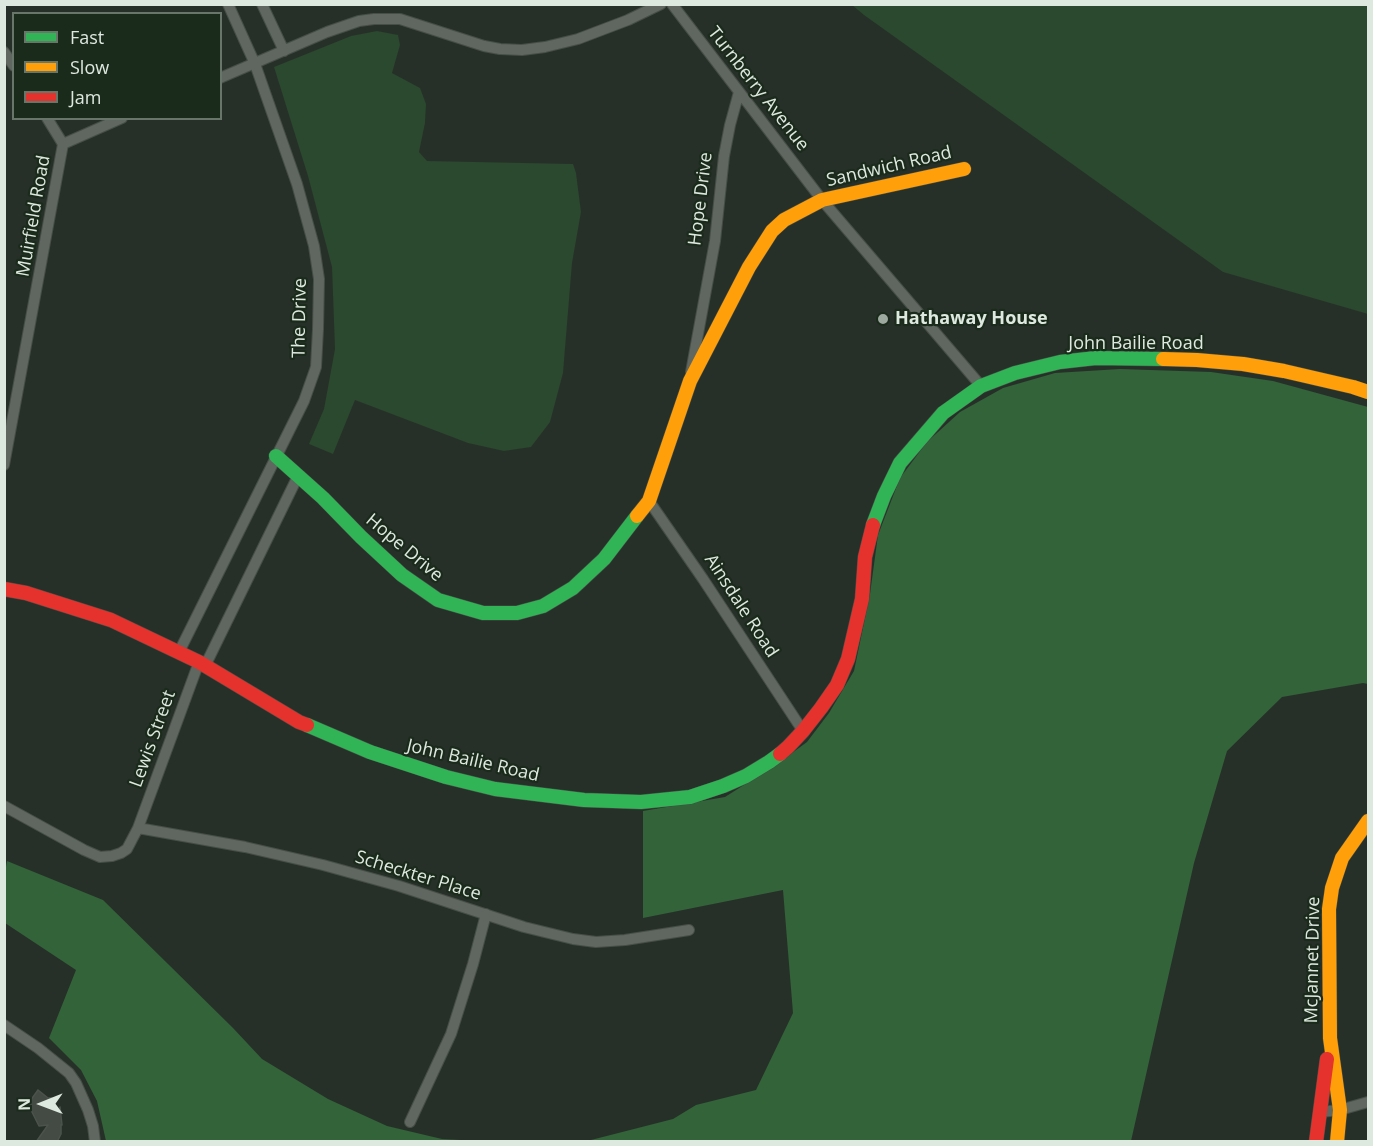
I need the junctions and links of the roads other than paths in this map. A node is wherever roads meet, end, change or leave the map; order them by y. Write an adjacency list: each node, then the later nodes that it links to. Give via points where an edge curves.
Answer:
1 (228, 4): 6 (street, The Drive)
2 (262, 4): 5 (street)
3 (661, 4): 5 (street, via 578,39 522,50 484,46 400,20 374,19 359,21)
4 (672, 4): 8 (street, Turnberry Avenue)
5 (284, 51): 6 (street)
6 (255, 64): 7 (street); 17 (street, The Drive, via 297,184 319,279 315,367 304,401)
7 (222, 77)
8 (739, 92): 13 (street, Turnberry Avenue); 14 (street, Hope Drive, via 724,156 715,241)
9 (48, 120): 11 (street, Muirfield Road)
10 (117, 120): 11 (street)
11 (63, 144): 18 (street, Muirfield Road)
12 (964, 169): 13 (street, Sandwich Road)
13 (822, 200): 14 (street, Hope Drive, via 784,220 772,231); 15 (street, Turnberry Avenue)
14 (690, 381): 20 (street, Hope Drive)
15 (981, 386): 16 (street, John Bailie Road, via 1060,362 1096,358 1243,364); 24 (street, John Bailie Road, via 943,413 900,463 872,528 848,659 837,685)
16 (1368, 392)
17 (276, 456): 19 (street, Hope Drive); 22 (street, The Drive)
18 (4, 465)
19 (298, 476): 20 (street, Hope Drive, via 402,575 438,600 483,613 517,613 543,606 573,588 604,559); 23 (street)
20 (650, 501): 24 (street, Ainsdale Road)
21 (4, 589): 22 (street, John Bailie Road, via 111,620)
22 (179, 652): 23 (street, John Bailie Road)
23 (202, 664): 24 (street, John Bailie Road, via 299,722 370,752 495,789 562,798 641,802 690,797 746,776 769,762); 27 (street, Lewis Street)
24 (803, 731)
25 (4, 806): 27 (street, Lewis Street, via 100,857 127,849)
26 (1368, 821): 31 (street, McJannet Drive, via 1342,858 1332,888)
27 (138, 828): 28 (street, Scheckter Place, via 323,865)
28 (486, 914): 29 (street, Scheckter Place, via 547,934 596,942); 35 (street, via 451,1034)
29 (689, 930)
30 (4, 1025): 36 (street, via 69,1073 88,1110)
31 (1330, 1038): 33 (street, McJannet Drive); 34 (street, McJannet Drive)
32 (1368, 1102): 33 (street)
33 (1340, 1110): 34 (street); 38 (street, McJannet Drive)
34 (1320, 1112): 37 (street, McJannet Drive)
35 (410, 1122)
36 (95, 1142)
37 (1316, 1142)
38 (1337, 1142)

